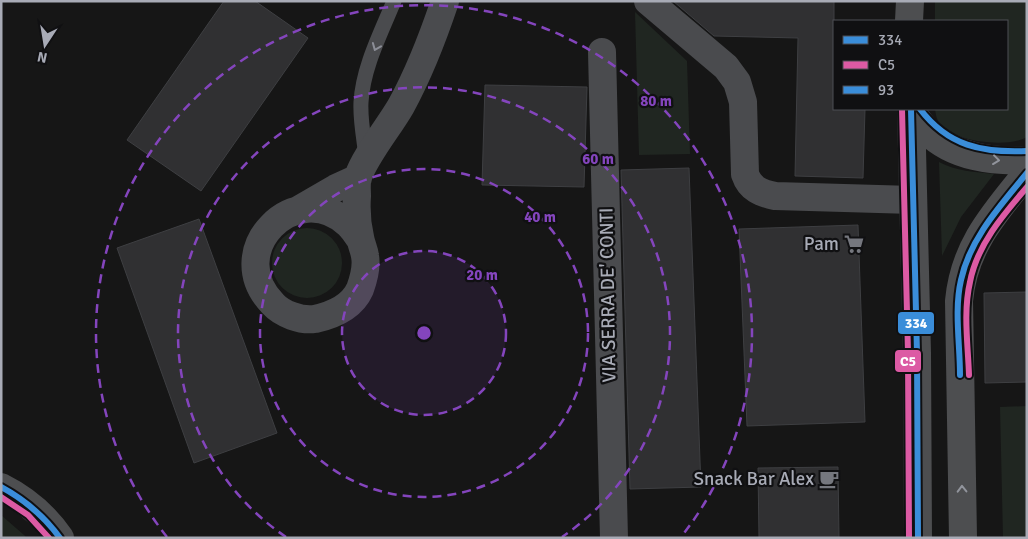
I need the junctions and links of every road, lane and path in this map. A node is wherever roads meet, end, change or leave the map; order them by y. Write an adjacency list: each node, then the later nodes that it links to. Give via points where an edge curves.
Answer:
1 (394, 1): 9 (lane, one-way to 9, via 372,57 361,102)
2 (445, 1): 9 (street, via 425,56 405,97)
3 (648, 1): 11 (street, via 726,67 737,82 743,102 745,174 754,189 775,196)
4 (910, 1): 5 (main road)
5 (909, 20)
6 (602, 52): 16 (street, VIA SERRA DE' CONTI)
7 (911, 110): 8 (main road, one-way to 8, via 927,132 953,148 994,160); 11 (main road)
8 (1027, 160)
9 (362, 170): 12 (street); 13 (street, via 356,206)
10 (1027, 173): 18 (main road, one-way to 10, via 961,280 966,263 986,226)
11 (913, 200): 17 (main road)
12 (298, 210): 13 (street, via 316,209 333,214 348,224); 13 (street, via 281,217 268,229 258,244 255,261 257,279 264,296 293,317 311,320 329,316 346,307 358,293 365,275)
13 (360, 239)
14 (1, 487): 15 (main road, via 28,504)
15 (60, 538)
16 (614, 538)
17 (918, 538)
18 (963, 538)

